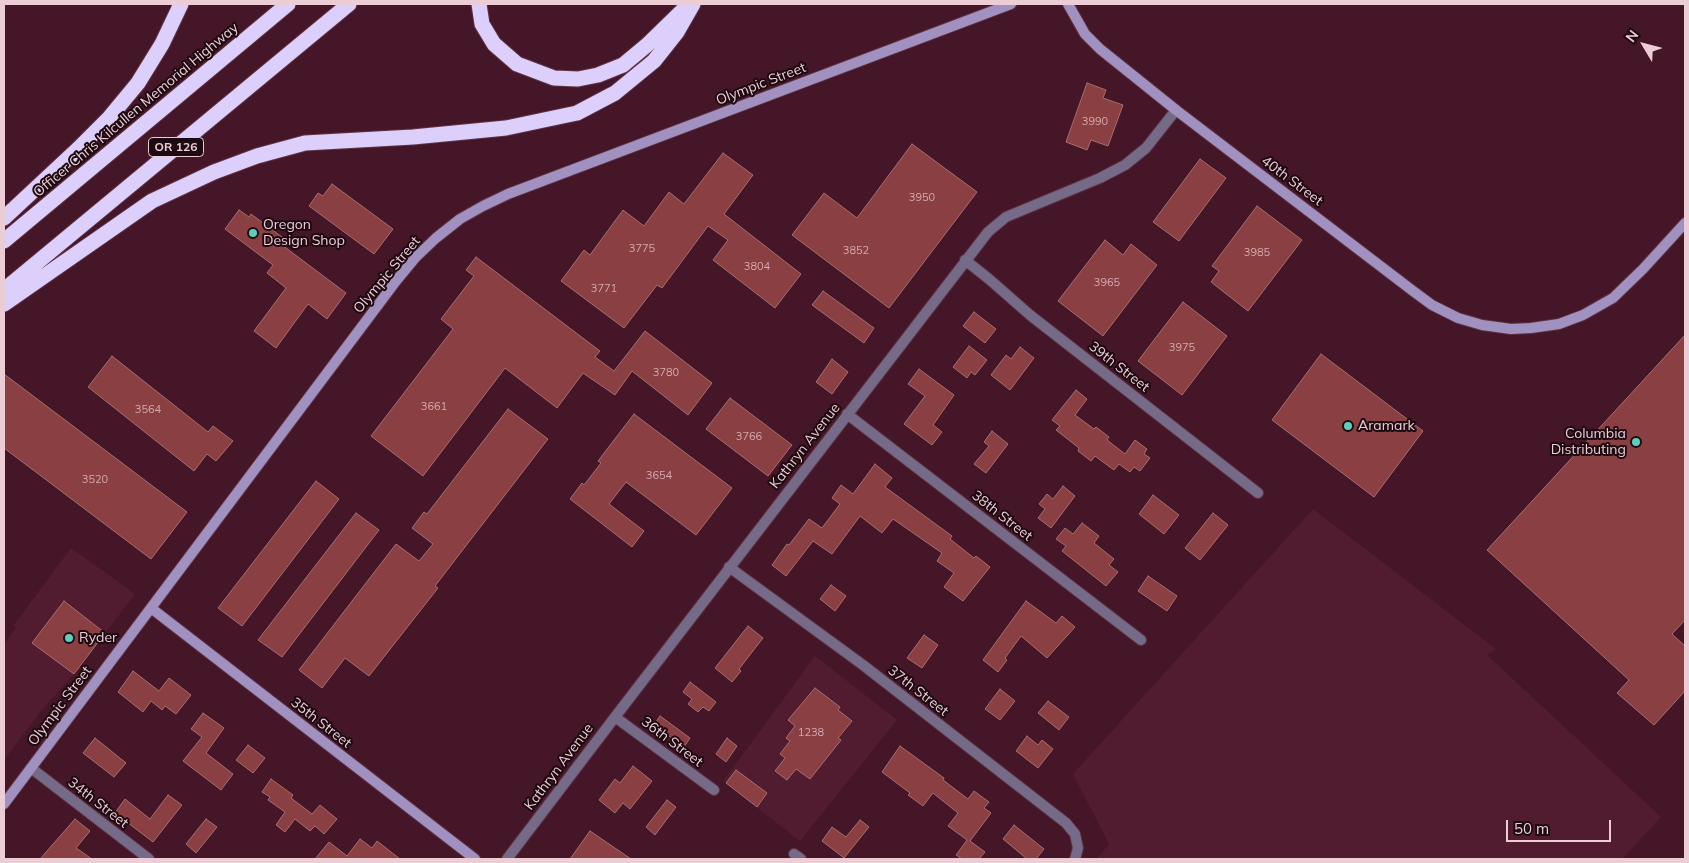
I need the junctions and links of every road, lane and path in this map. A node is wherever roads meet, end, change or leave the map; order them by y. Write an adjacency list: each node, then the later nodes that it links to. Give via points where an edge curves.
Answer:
1 (182, 4): 10 (highway, via 138,83 109,118)
2 (288, 4): 12 (highway, Officer Chris Kilcullen Memorial Highway / OR 126)
3 (349, 4): 14 (highway, OR 126)
4 (479, 4): 5 (highway, via 482,24 494,44 517,64 554,78 578,79 623,65)
5 (689, 4)
6 (693, 4): 15 (highway, via 677,32 654,61 615,94 577,113 506,128 413,138 305,143 258,156 152,201)
7 (1011, 4): 19 (main road, Olympic Street, via 508,194 460,219 436,238 396,281)
8 (1068, 4): 9 (main road, 40th Street, via 1085,34 1100,49)
9 (1176, 110): 11 (main road, 40th Street, via 1432,304 1458,318 1482,325 1530,328 1575,318 1612,298); 13 (street, Kathryn Avenue, via 1146,148 1125,165 1006,217 988,232)
10 (4, 218)
11 (1685, 223)
12 (4, 241)
13 (965, 260): 16 (street, Kathryn Avenue); 17 (street, 39th Street, via 1030,315)
14 (4, 290)
15 (4, 304)
16 (847, 414): 18 (street, Kathryn Avenue); 20 (street, 38th Street)
17 (1258, 492)
18 (729, 567): 21 (street, Kathryn Avenue); 28 (street, 37th Street, via 863,665 1066,823 1075,834 1078,848)
19 (150, 608): 22 (main road, Olympic Street); 26 (main road, 35th Street)
20 (1141, 640)
21 (614, 716): 23 (street, 36th Street); 27 (street, Kathryn Avenue)
22 (31, 768): 24 (main road, Olympic Street); 25 (street, 34th Street)
23 (714, 790)
24 (4, 804)
25 (150, 859)
26 (475, 859)
27 (507, 859)
28 (1074, 859)

